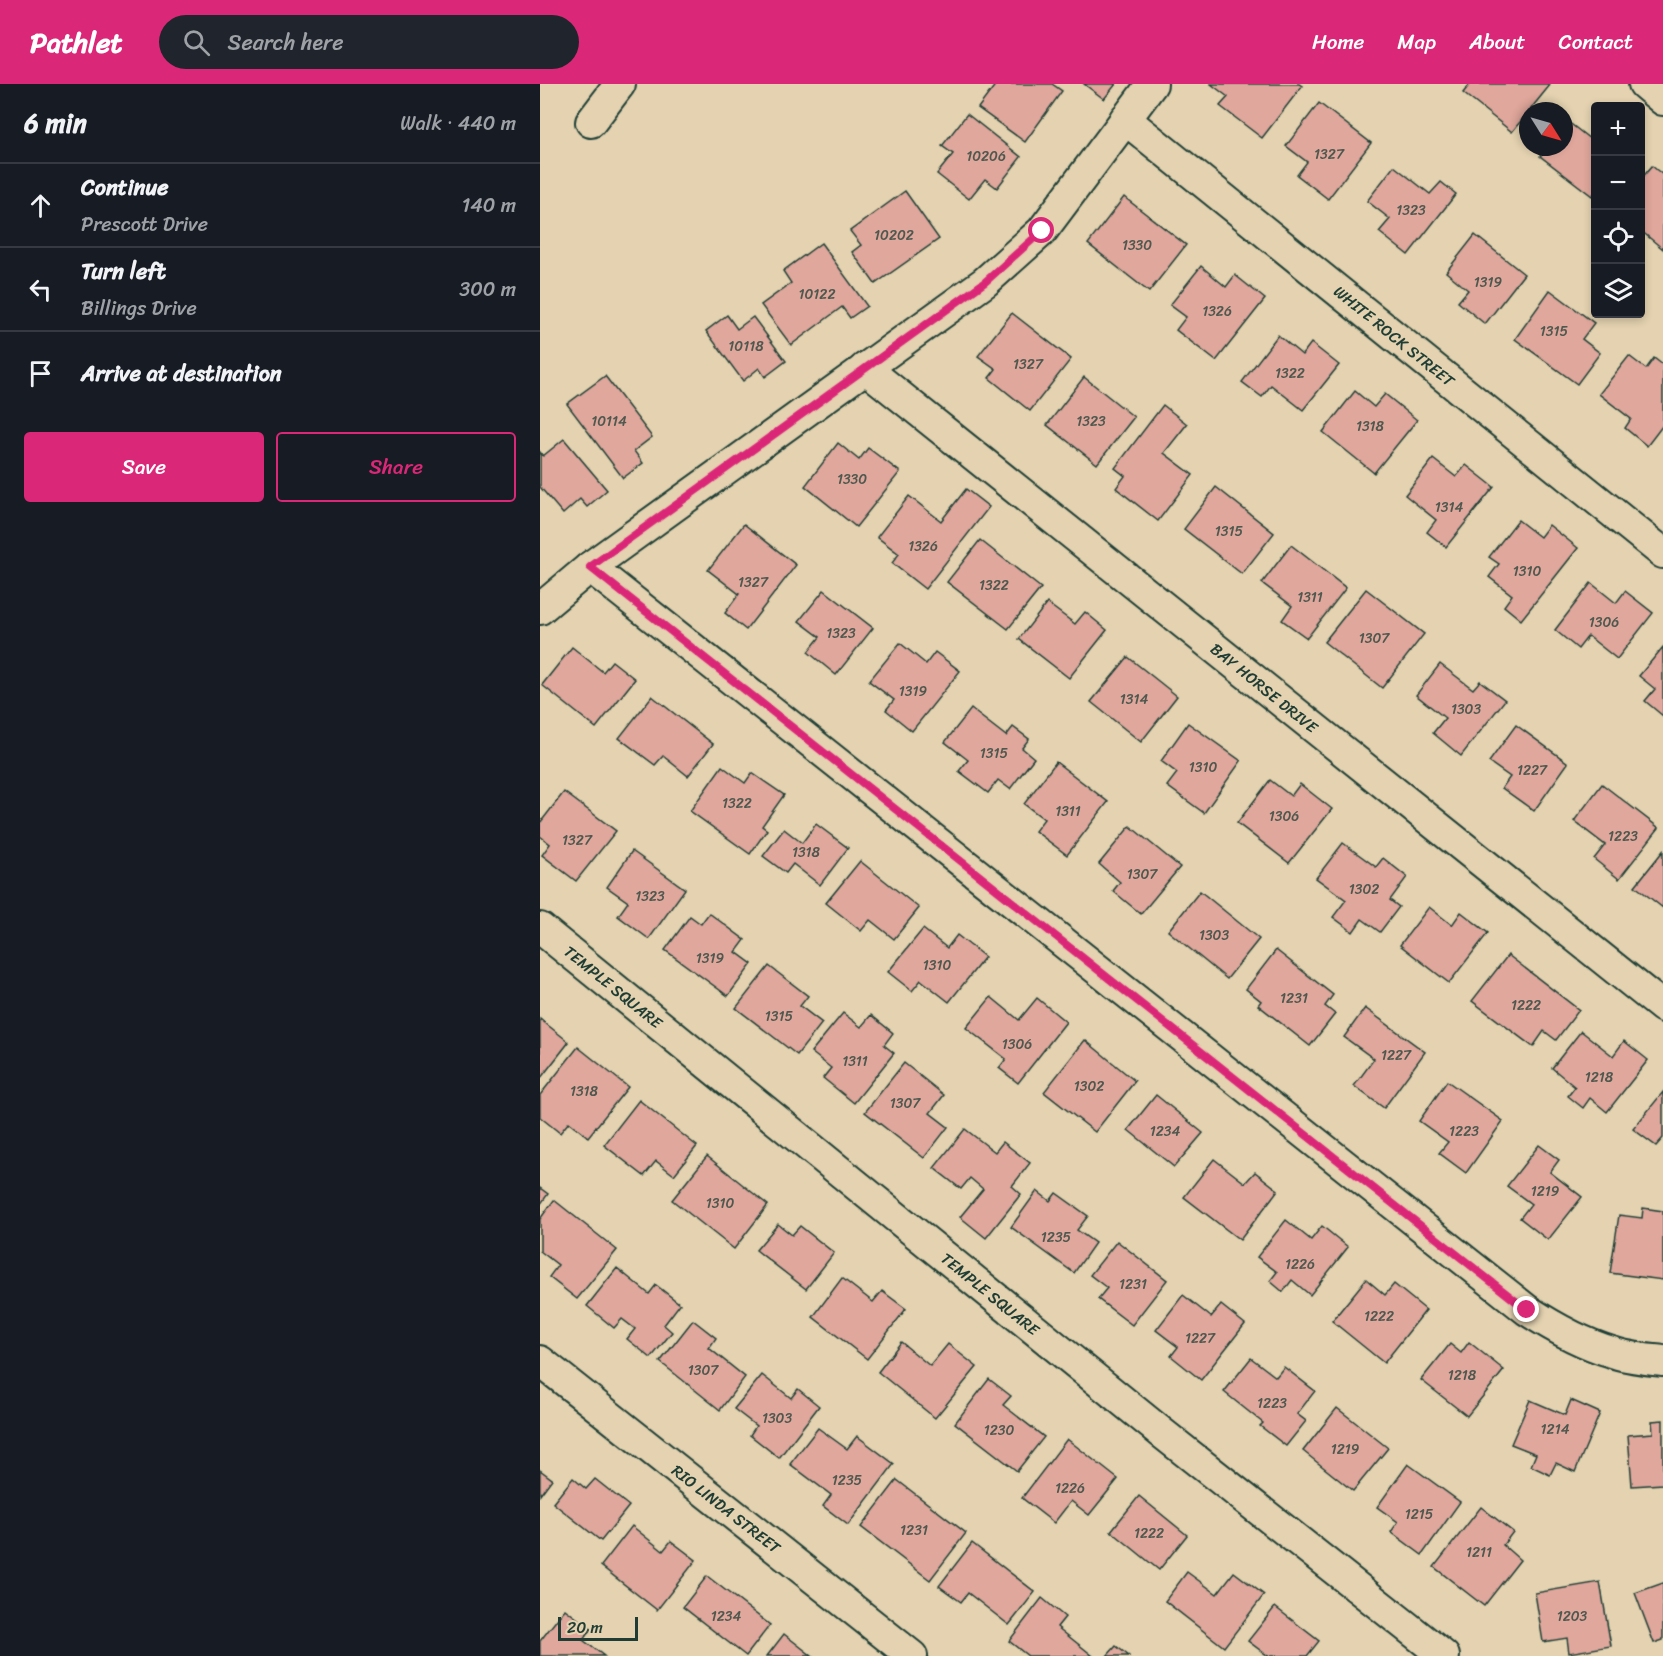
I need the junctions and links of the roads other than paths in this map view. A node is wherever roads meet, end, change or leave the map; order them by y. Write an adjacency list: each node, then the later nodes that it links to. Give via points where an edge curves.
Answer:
1 (620, 84): 6 (street)
2 (1152, 84): 5 (street)
3 (1644, 84): 4 (street)
4 (1663, 100)
5 (1125, 119): 7 (street, via 1042,231 985,282); 8 (street, WHITE ROCK STREET)
6 (591, 122)
7 (865, 368): 9 (street); 12 (street, BAY HORSE DRIVE)
8 (1663, 553)
9 (590, 567): 10 (street); 14 (street, via 1527,1310 1557,1329 1611,1352)
10 (540, 609)
11 (540, 928): 16 (street, TEMPLE SQUARE, via 1162,1433)
12 (1663, 1007)
13 (540, 1361): 15 (street, RIO LINDA STREET)
14 (1663, 1361)
15 (912, 1656)
16 (1444, 1656)

